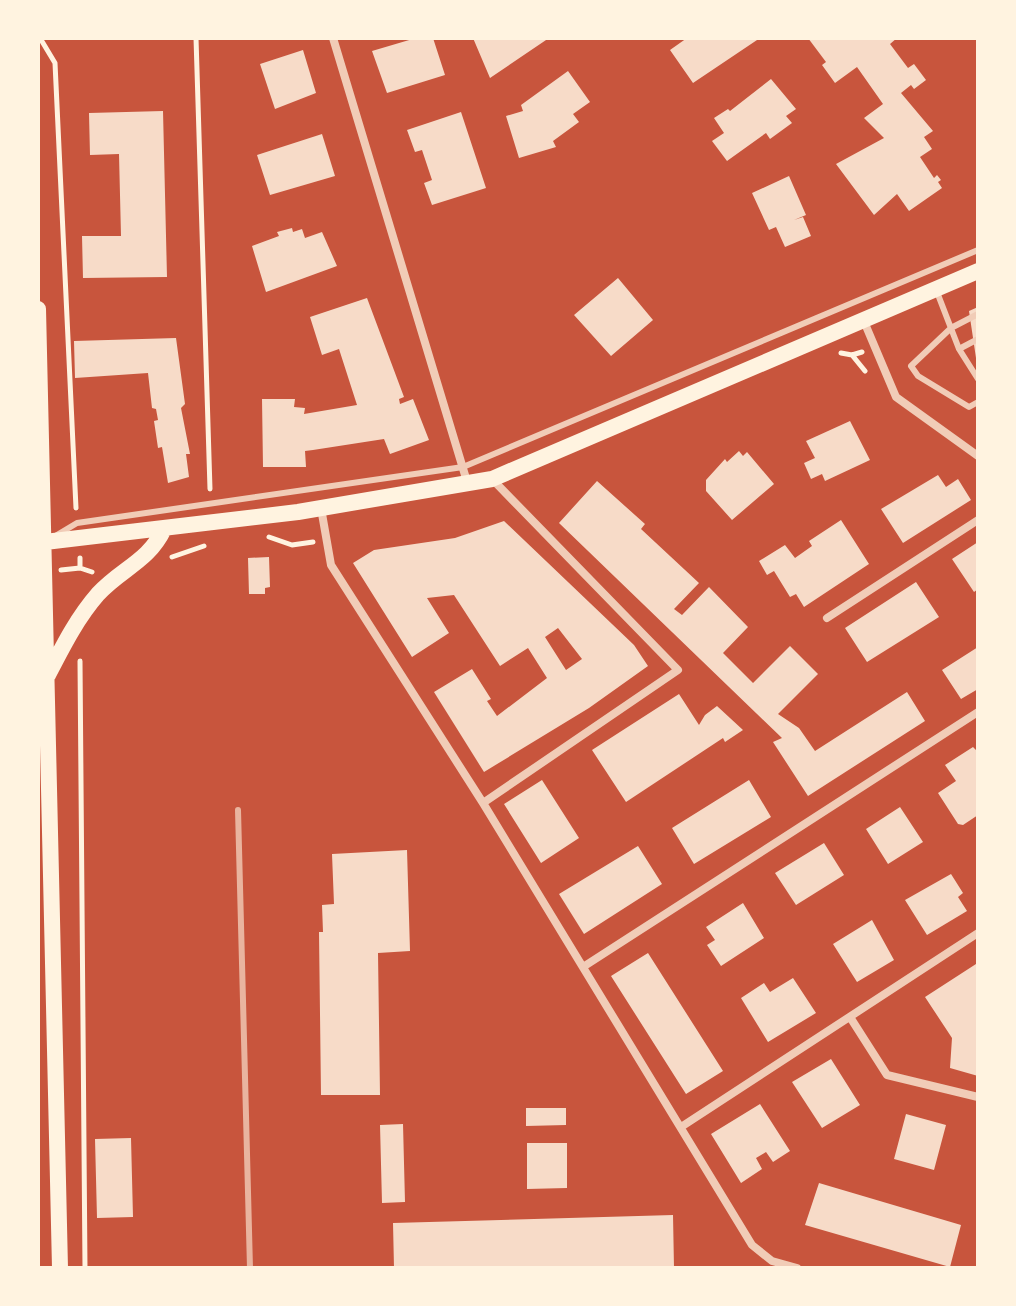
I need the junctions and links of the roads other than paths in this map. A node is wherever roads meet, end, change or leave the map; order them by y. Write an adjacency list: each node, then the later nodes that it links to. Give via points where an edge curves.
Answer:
1 (333, 38): 14 (street)
2 (978, 250): 14 (lane)
3 (978, 271): 4 (main road)
4 (936, 288): 7 (main road); 8 (lane)
5 (38, 309): 21 (main road)
6 (978, 314): 8 (lane)
7 (863, 319): 13 (street, via 896,397); 15 (main road)
8 (951, 328): 10 (lane); 12 (lane, via 911,366 918,376 969,407)
9 (978, 339): 10 (lane)
10 (959, 349): 11 (lane)
11 (978, 379)
12 (978, 402)
13 (978, 456)
14 (463, 467): 16 (street); 20 (lane)
15 (492, 479): 16 (main road); 25 (street, via 678,670)
16 (468, 486): 17 (main road)
17 (321, 508): 19 (main road); 25 (street, via 331,565)
18 (978, 520): 22 (street)
19 (164, 529): 20 (main road); 23 (main road, via 154,550 113,579 70,632)
20 (78, 531): 21 (main road)
21 (45, 542): 23 (main road)
22 (827, 618)
23 (47, 676): 31 (main road)
24 (978, 712): 27 (street)
25 (483, 803): 27 (street)
26 (978, 933): 28 (street)
27 (583, 967): 30 (street)
28 (850, 1017): 29 (street, via 887,1075); 30 (street)
29 (978, 1097)
30 (681, 1127): 32 (street, via 752,1245 772,1261)
31 (60, 1268)
32 (797, 1268)

